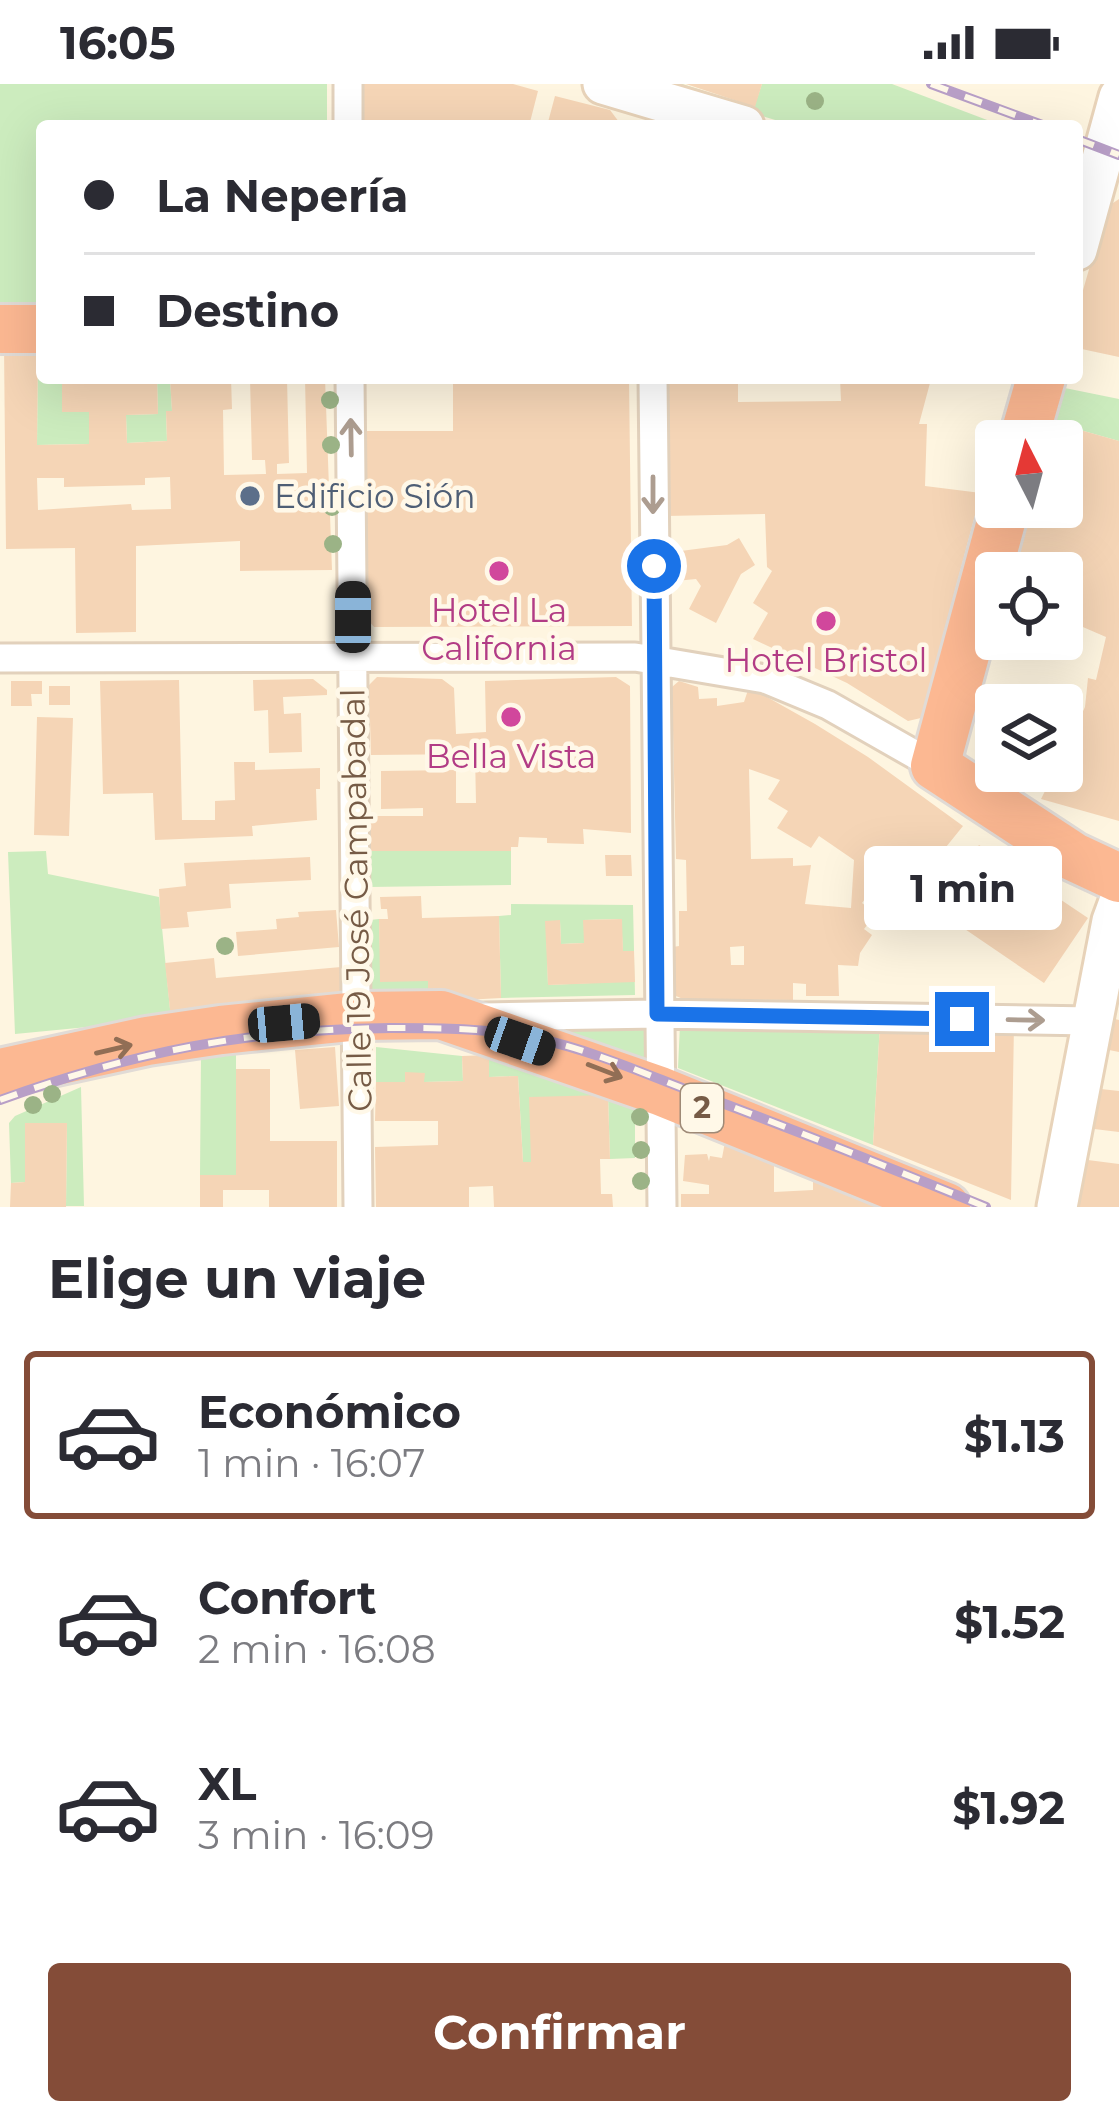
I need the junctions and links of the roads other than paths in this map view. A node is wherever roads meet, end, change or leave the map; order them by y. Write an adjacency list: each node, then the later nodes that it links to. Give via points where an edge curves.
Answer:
1 (348, 84): 4 (street)
2 (603, 84): 3 (main road)
3 (656, 113): 5 (main road)
4 (348, 120)
5 (703, 120)
6 (1105, 145): 7 (main road)
7 (1083, 228)
8 (36, 328): 9 (highway)
9 (0, 329)
10 (350, 384): 15 (street, Calle 19 José Campabadal, one-way to 10)
11 (653, 384): 17 (street, one-way to 17)
12 (1039, 384): 13 (highway)
13 (1029, 420)
14 (999, 528): 18 (highway)
15 (353, 656): 16 (street); 17 (street); 22 (street, Calle 19 José Campabadal)
16 (0, 658)
17 (654, 661): 18 (street, via 765,679); 21 (street)
18 (934, 766): 19 (highway)
19 (1119, 878)
20 (1119, 902): 24 (main road)
21 (657, 1014): 23 (street); 24 (street, one-way to 24); 26 (street)
22 (359, 1016): 23 (highway, 2); 25 (highway, 2, one-way to 22, via 147,1041); 27 (street, Calle 19 José Campabadal)
23 (455, 1018): 26 (highway, 2, one-way to 26)
24 (1092, 1021): 30 (main road)
25 (0, 1073)
26 (660, 1091): 28 (street); 29 (highway, 2)
27 (358, 1207)
28 (662, 1207)
29 (946, 1207)
30 (1057, 1207)

